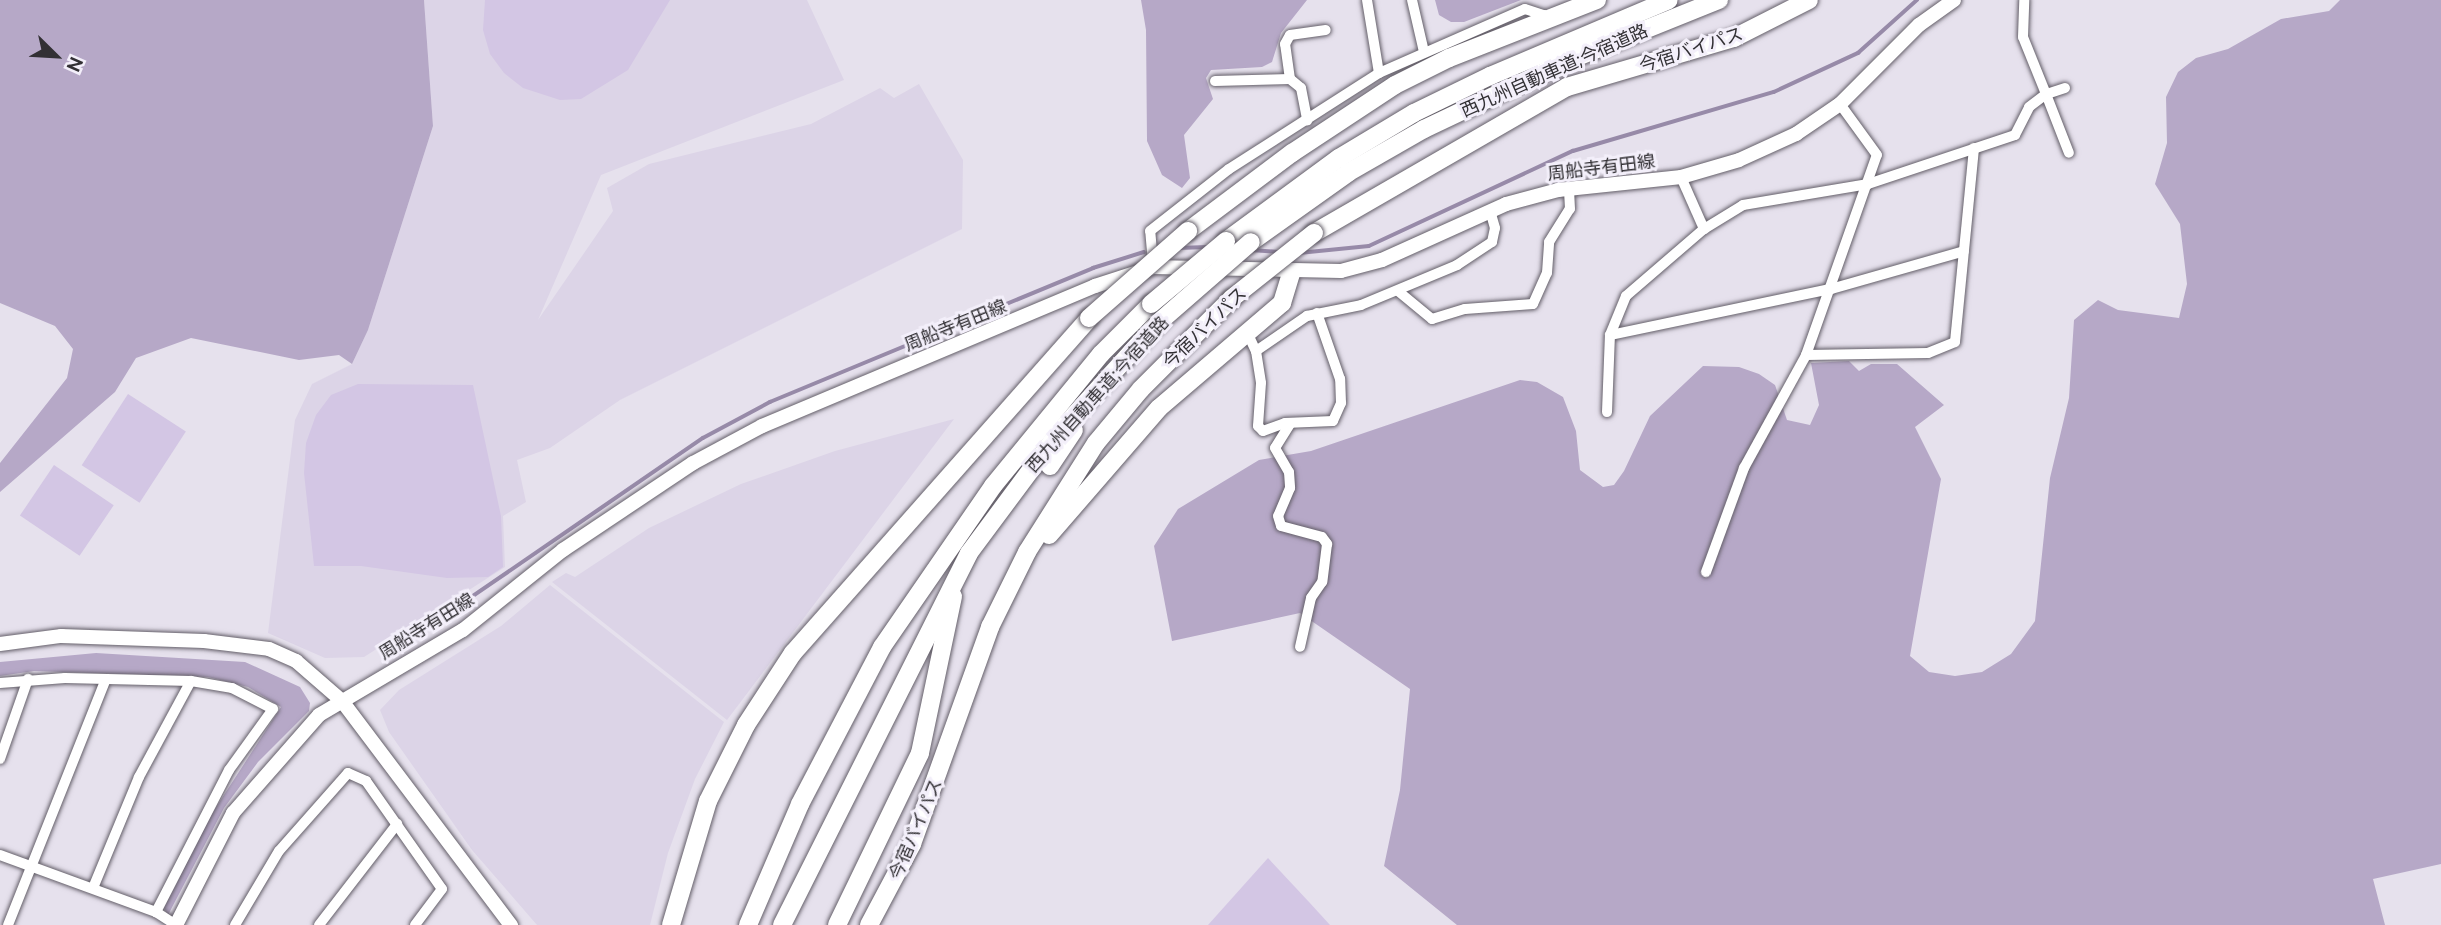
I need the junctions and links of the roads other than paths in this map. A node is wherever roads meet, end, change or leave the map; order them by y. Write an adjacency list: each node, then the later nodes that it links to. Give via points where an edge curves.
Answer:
1 (1367, 0): 12 (street)
2 (1412, 0): 11 (street)
3 (1597, 0): 9 (highway)
4 (1669, 0): 65 (highway, 西九州自動車道;今宿道路, bridge, via 1425,108 1284,196 1151,304 1101,354 993,486 857,689 765,879)
5 (1720, 0): 36 (highway, 西九州自動車道;今宿道路, bridge, via 1498,92 1349,172 1251,242 1158,323)
6 (1808, 0): 52 (highway, 今宿バイパス, bridge, via 1734,38 1567,87 1314,233 1231,299 1141,389 1096,443 1053,508 990,627)
7 (1954, 0): 17 (main road, 周船寺有田線, via 1919,25)
8 (2024, 0): 16 (street, via 2023,37)
9 (1545, 22): 11 (street, via 1544,15 1525,9); 64 (highway, bridge, via 1449,58 1395,85 1292,153 1188,231 1089,318 793,653 746,725 708,801)
10 (1326, 30): 13 (street, via 1290,35 1285,44)
11 (1424, 52): 12 (street)
12 (1379, 73): 18 (street)
13 (1290, 79): 14 (street); 18 (street, via 1301,88)
14 (1214, 81)
15 (2065, 88): 16 (street)
16 (2046, 94): 19 (street, via 2029,107 2015,135); 20 (street)
17 (1840, 104): 21 (main road, 周船寺有田線, via 1769,147); 22 (street, via 1877,155)
18 (1307, 120): 27 (street, via 1229,169 1150,231)
19 (1974, 148): 22 (street); 26 (street)
20 (2069, 153)
21 (1681, 177): 23 (main road, 周船寺有田線); 25 (street)
22 (1868, 184): 25 (street, via 1743,205); 29 (street)
23 (1569, 188): 24 (main road, 周船寺有田線); 30 (street, via 1570,209 1549,242 1542,292 1533,304 1465,309 1432,319)
24 (1490, 210): 28 (main road, 周船寺有田線, via 1382,260 1341,271); 30 (street, via 1495,228 1492,242 1480,254)
25 (1704, 229): 33 (street, via 1626,296)
26 (1964, 251): 29 (street); 35 (street, via 1955,342 1928,353)
27 (1153, 267): 28 (main road, 周船寺有田線); 50 (main road, 周船寺有田線, via 1095,286 762,426 636,499 562,550 463,630)
28 (1291, 273): 32 (highway, via 1282,303)
29 (1831, 289): 33 (street); 35 (street)
30 (1398, 291): 31 (street, via 1361,305)
31 (1317, 313): 34 (street); 38 (street, via 1340,379 1341,403 1333,421)
32 (1247, 332): 34 (street); 52 (highway, via 1159,408 1060,519 1013,596)
33 (1611, 335): 37 (street)
34 (1256, 351): 38 (street, via 1261,383 1258,426 1263,431)
35 (1806, 355): 41 (street, via 1744,468)
36 (1115, 369): 39 (highway); 40 (highway, 西九州自動車道;今宿道路, via 1059,432)
37 (1607, 412)
38 (1290, 424): 44 (street, via 1275,448 1289,472 1290,488 1278,516 1282,526 1322,537 1327,544 1322,582 1311,598)
39 (1050, 466)
40 (969, 553): 45 (highway, via 948,608); 66 (highway, 西九州自動車道;今宿道路)
41 (1706, 572)
42 (954, 631): 45 (highway)
43 (0, 644): 50 (main road, via 61,636 248,645 296,661)
44 (1300, 647)
45 (940, 666): 67 (highway, via 920,753)
46 (28, 679): 47 (street); 49 (street); 51 (street)
47 (105, 681): 48 (street); 55 (street)
48 (191, 681): 56 (street, via 139,777); 57 (street, via 232,688 273,709 229,770)
49 (0, 683)
50 (342, 701): 59 (main road, 周船寺有田線, via 318,715 242,801 216,840); 63 (main road)
51 (0, 760)
52 (936, 783): 68 (highway, 今宿バイパス, via 912,844)
53 (397, 824): 60 (street, via 366,781 348,774 336,782 279,851); 61 (street); 62 (street, via 442,889)
54 (0, 855): 55 (street)
55 (31, 868): 56 (street); 58 (street)
56 (93, 888): 57 (street)
57 (156, 912): 59 (street)
58 (8, 925)
59 (176, 925)
60 (235, 925)
61 (319, 925)
62 (415, 925)
63 (511, 925)
64 (671, 925)
65 (748, 925)
66 (782, 925)
67 (837, 925)
68 (869, 925)

